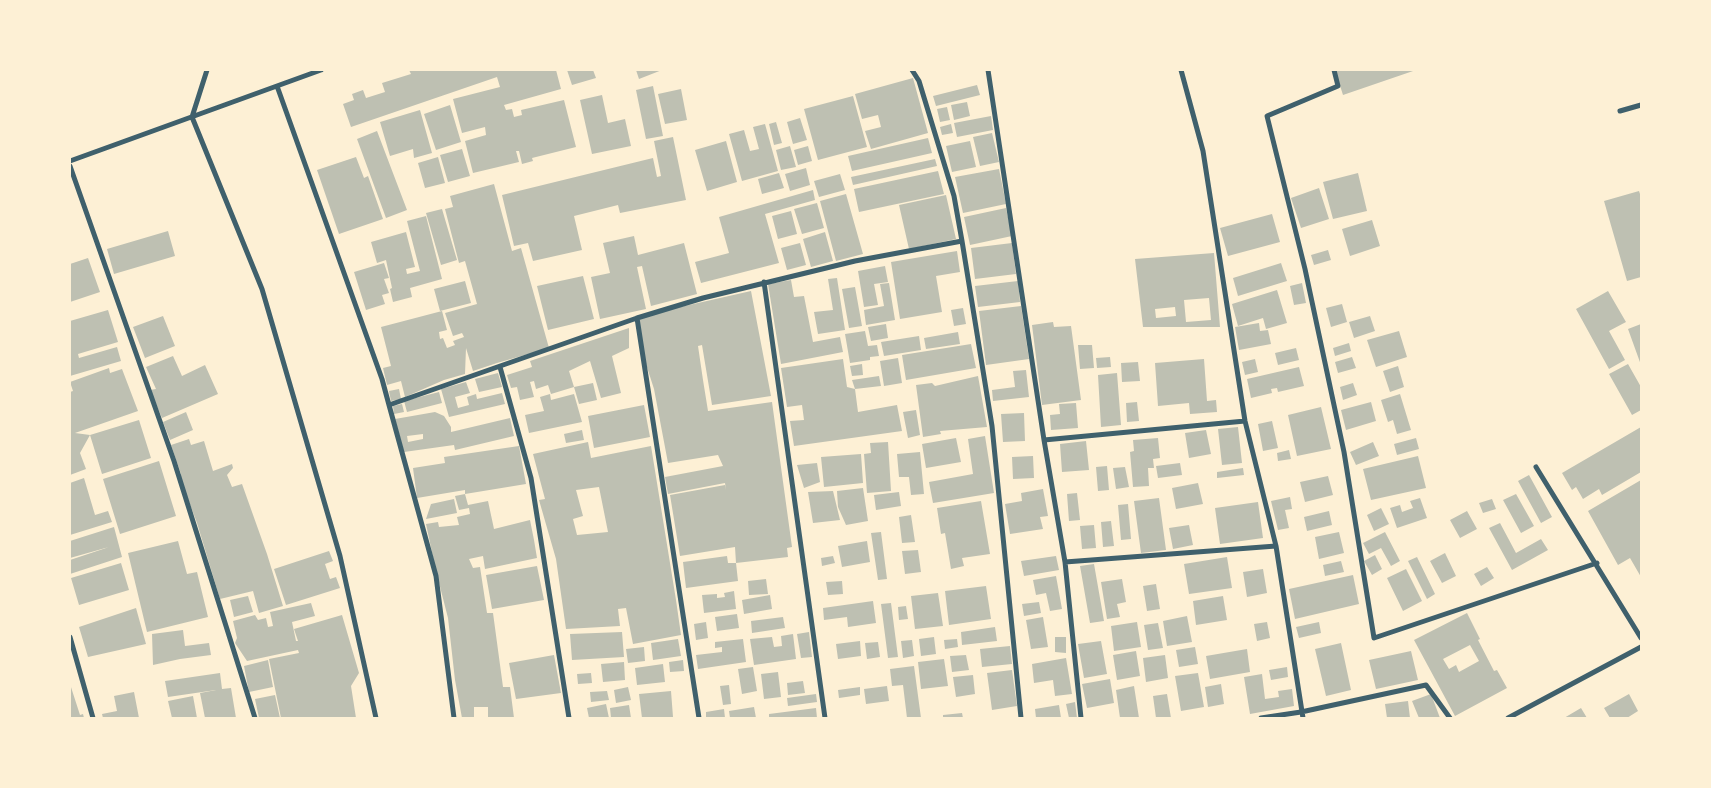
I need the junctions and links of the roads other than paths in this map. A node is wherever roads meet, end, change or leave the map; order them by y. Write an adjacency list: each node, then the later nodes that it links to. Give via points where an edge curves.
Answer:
1 (207, 70): 10 (street)
2 (321, 70): 7 (street)
3 (912, 70): 13 (street, via 919,81 954,196)
4 (988, 70): 19 (street)
5 (1181, 70): 18 (street, via 1203,151)
6 (1334, 70): 23 (street, via 1338,86 1266,116 1305,269 1344,452 1374,638)
7 (277, 86): 10 (street); 17 (street)
8 (1641, 104): 9 (street)
9 (1620, 111)
10 (192, 117): 11 (street); 30 (street, via 262,289 340,556)
11 (70, 161)
12 (70, 166): 29 (street, via 174,461)
13 (962, 241): 14 (street); 35 (street, via 992,426)
14 (764, 282): 15 (street); 34 (street)
15 (637, 318): 16 (street); 33 (street)
16 (500, 367): 17 (street); 32 (street, via 531,478)
17 (389, 405): 31 (street, via 436,576)
18 (1245, 421): 19 (street); 21 (street)
19 (1044, 440): 22 (street)
20 (1536, 467): 23 (street)
21 (1276, 546): 22 (street); 27 (street)
22 (1065, 562): 36 (street)
23 (1596, 563): 25 (street)
24 (70, 637): 28 (street)
25 (1641, 638)
26 (1641, 647): 39 (street)
27 (1302, 715): 37 (street); 38 (street, via 1426,685)
28 (93, 718)
29 (255, 718)
30 (376, 718)
31 (454, 718)
32 (569, 718)
33 (699, 718)
34 (825, 718)
35 (1021, 718)
36 (1081, 718)
37 (1261, 718)
38 (1450, 718)
39 (1508, 718)

